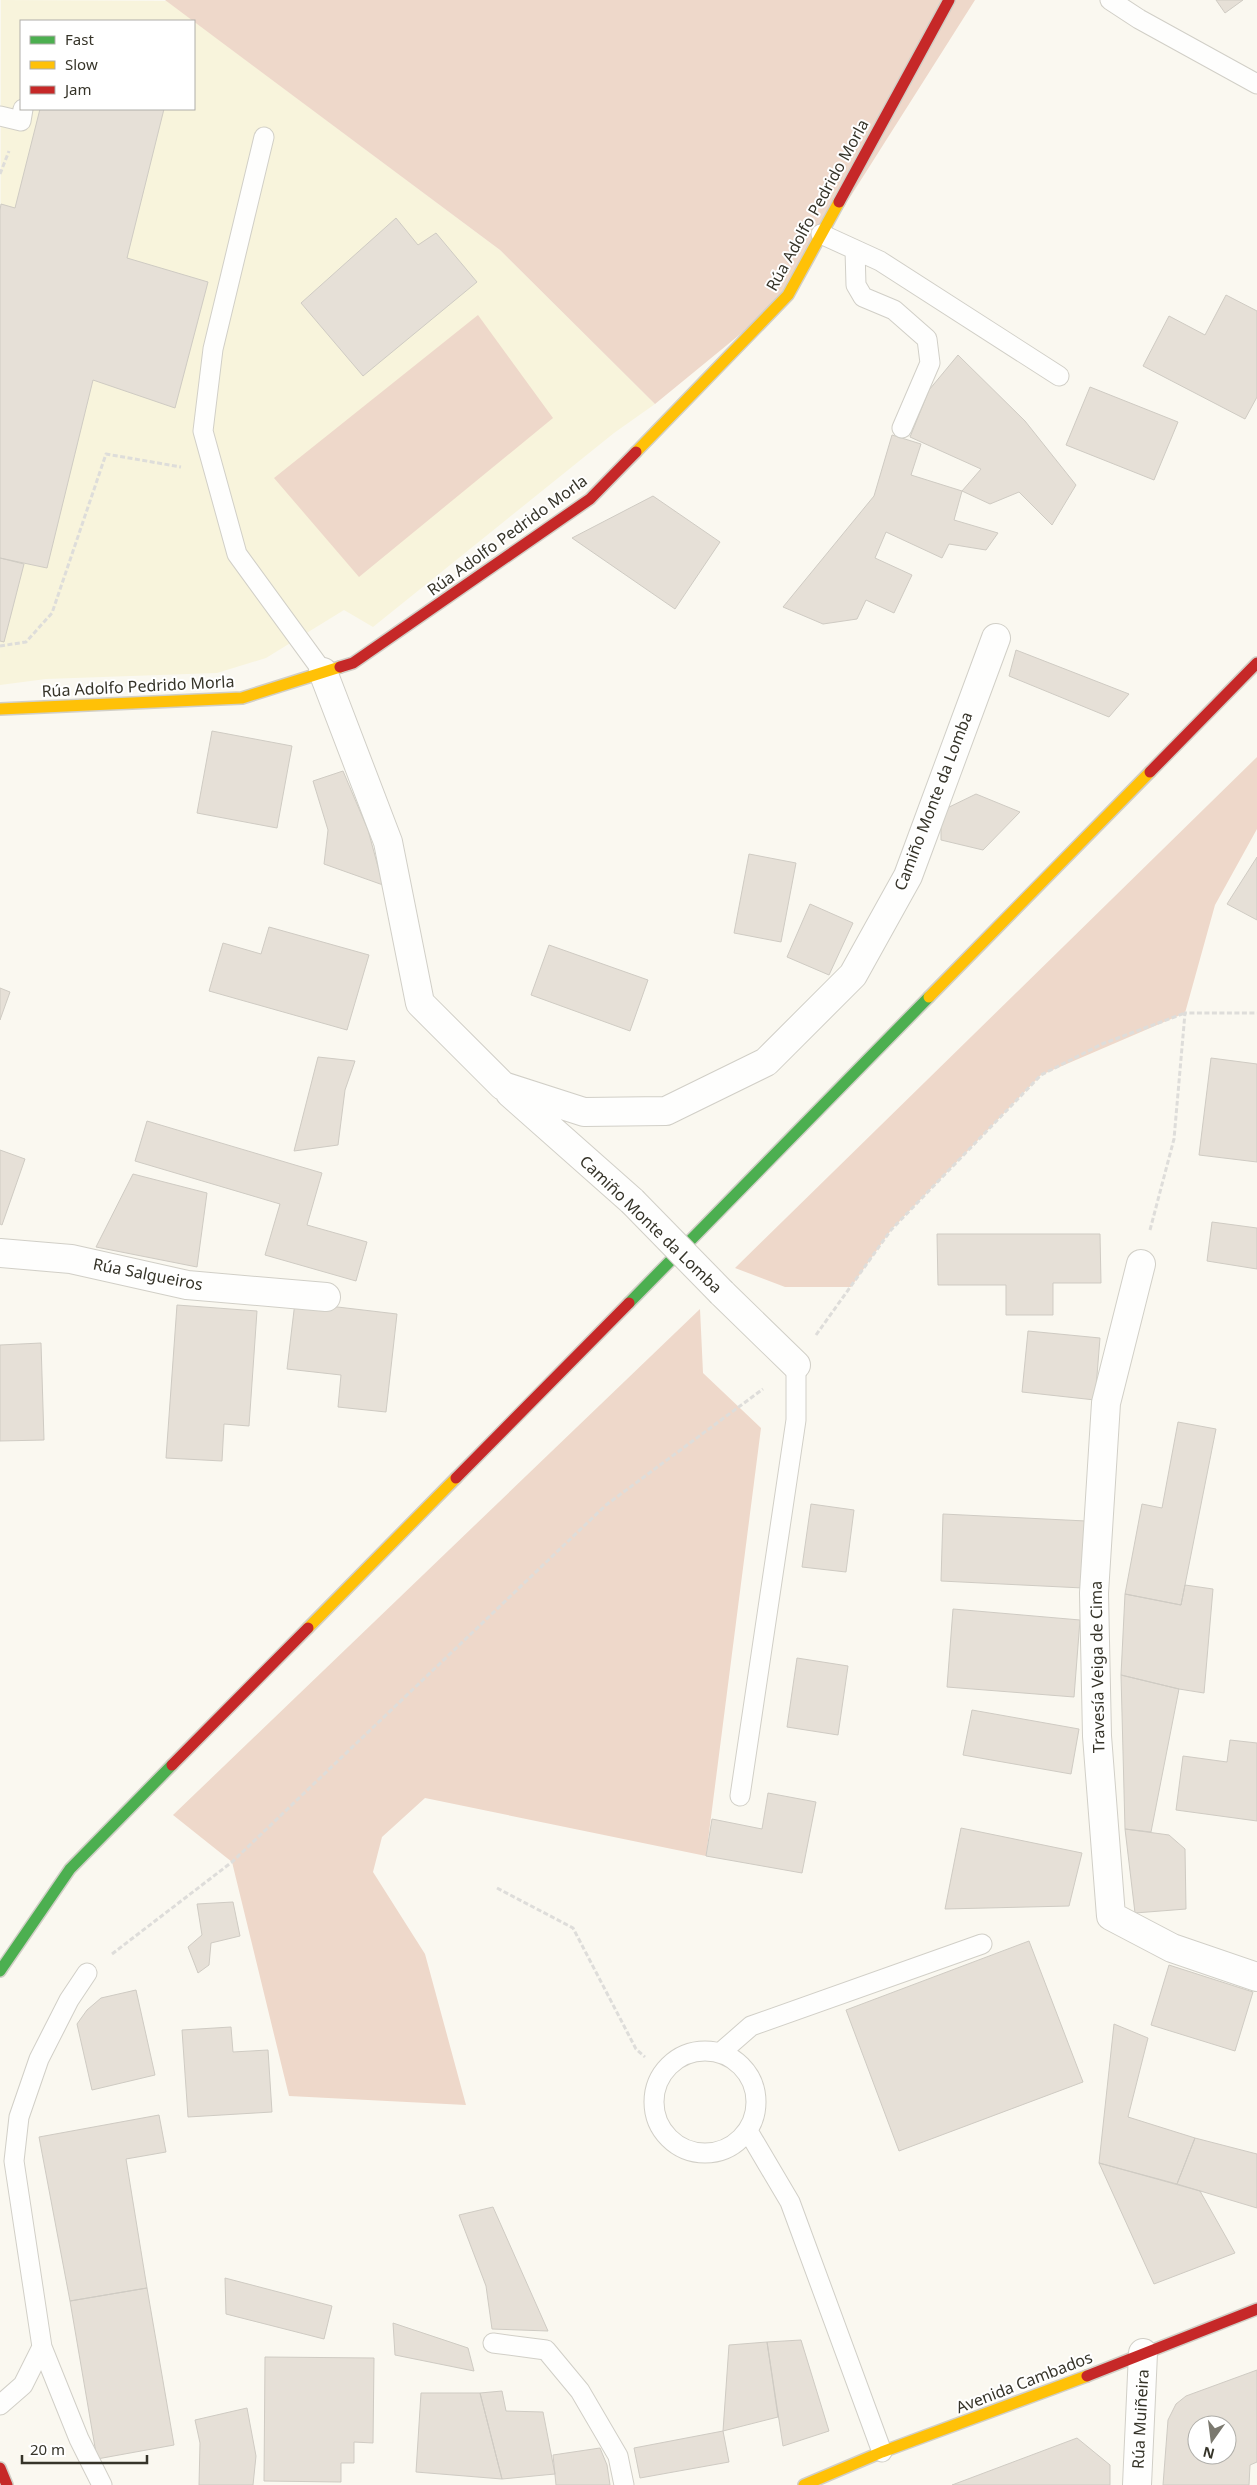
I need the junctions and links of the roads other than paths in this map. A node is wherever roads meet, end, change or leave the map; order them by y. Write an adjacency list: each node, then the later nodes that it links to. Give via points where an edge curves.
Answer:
1 (949, 0): 7 (main road, Rúa Adolfo Pedrido Morla)
2 (1110, 0): 3 (lane)
3 (1257, 84)
4 (23, 110): 5 (lane, via 21,121)
5 (0, 116)
6 (264, 136): 13 (lane, via 212,349 203,431 237,554)
7 (821, 234): 8 (lane); 13 (main road, Rúa Adolfo Pedrido Morla, via 788,295 590,499 353,663)
8 (855, 250): 9 (lane, via 880,261); 10 (lane, via 856,285 863,297 894,310 927,339 930,364)
9 (1059, 376)
10 (902, 428)
11 (996, 638): 15 (street, Camiño Monte da Lomba, via 908,876 854,975 766,1062 666,1111 584,1112)
12 (1257, 663): 22 (main road, via 70,1869)
13 (323, 672): 14 (main road, Rúa Adolfo Pedrido Morla, via 242,698); 15 (street, Camiño Monte da Lomba, via 388,842 420,1003)
14 (0, 709)
15 (502, 1086): 19 (street, Camiño Monte da Lomba, bridge, via 632,1201)
16 (0, 1254): 18 (street, Rúa Salgueiros, via 71,1259 187,1285)
17 (1140, 1264): 24 (street, Travesía Veiga de Cima, via 1106,1403 1094,1593 1097,1736 1111,1916 1172,1948)
18 (326, 1296)
19 (796, 1365): 20 (lane, via 796,1420)
20 (740, 1796)
21 (982, 1944): 25 (lane, via 751,2026)
22 (0, 1971)
23 (87, 1973): 29 (lane, via 69,2000 39,2059 19,2116 14,2161)
24 (1257, 1977)
25 (720, 2053): 26 (lane, via 735,2060 754,2085 757,2101); 26 (lane, via 694,2053 671,2064 660,2078 654,2094 660,2127 672,2141 687,2150 704,2154 721,2152 737,2143)
26 (748, 2131): 32 (lane, via 790,2202)
27 (1257, 2309): 30 (main road, Avenida Cambados)
28 (493, 2342): 36 (lane, via 546,2350 580,2392 618,2456)
29 (42, 2347): 31 (lane, via 23,2385); 35 (lane, via 79,2439)
30 (1143, 2353): 32 (main road, Avenida Cambados); 38 (street, Rúa Muiñeira)
31 (0, 2406)
32 (882, 2452): 37 (main road, Avenida Cambados)
33 (0, 2468): 34 (main road)
34 (8, 2484)
35 (102, 2485)
36 (624, 2485)
37 (804, 2485)
38 (1137, 2485)

